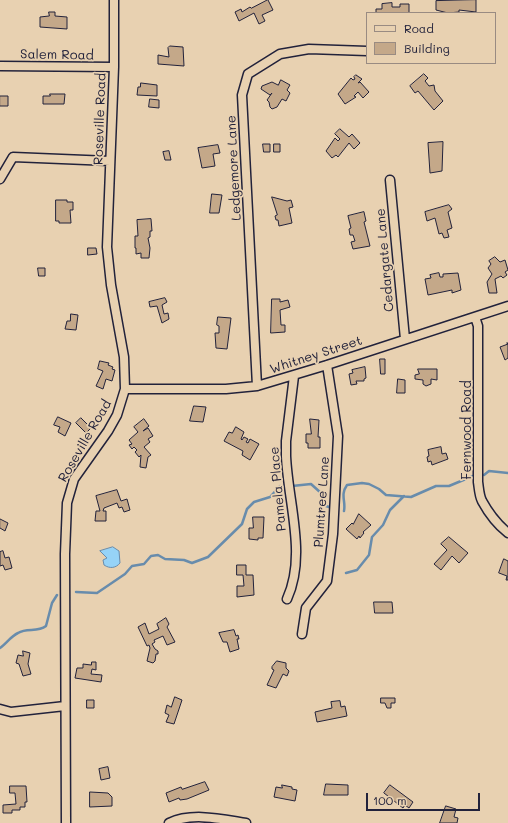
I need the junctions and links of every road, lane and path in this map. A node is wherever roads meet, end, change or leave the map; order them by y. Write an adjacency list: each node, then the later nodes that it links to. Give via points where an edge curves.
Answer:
1 (114, 0): 4 (street, Roseville Road)
2 (366, 51): 13 (street, Ledgemore Lane, via 309,50 280,54 248,74 242,95)
3 (0, 66): 4 (street, Salem Road)
4 (114, 68): 5 (street, Roseville Road)
5 (110, 161): 6 (street, via 13,157); 14 (street, Roseville Road, via 108,263 124,357)
6 (0, 178)
7 (390, 180): 10 (street, Cedargate Lane)
8 (508, 306): 9 (street, Whitney Street)
9 (475, 317): 10 (street, Whitney Street); 15 (street, Fernwood Road, via 478,326 478,482 482,501)
10 (405, 339): 11 (street, Whitney Street)
11 (327, 365): 12 (street, Whitney Street); 17 (street, Plumtree Lane, via 338,436 334,534 327,581 306,608)
12 (294, 376): 13 (street, Whitney Street); 16 (street, Pamela Place, via 286,456 296,559 293,586)
13 (257, 386): 14 (street, Whitney Street, via 226,389)
14 (125, 389): 18 (street, Roseville Road, via 117,415 74,479 69,493 65,546)
15 (508, 533)
16 (288, 599)
17 (302, 634)
18 (66, 706): 19 (street, via 11,712); 20 (street, Roseville Road)
19 (0, 709)
20 (66, 823)
21 (169, 823): 22 (street, via 183,818 199,817)
22 (246, 823)

